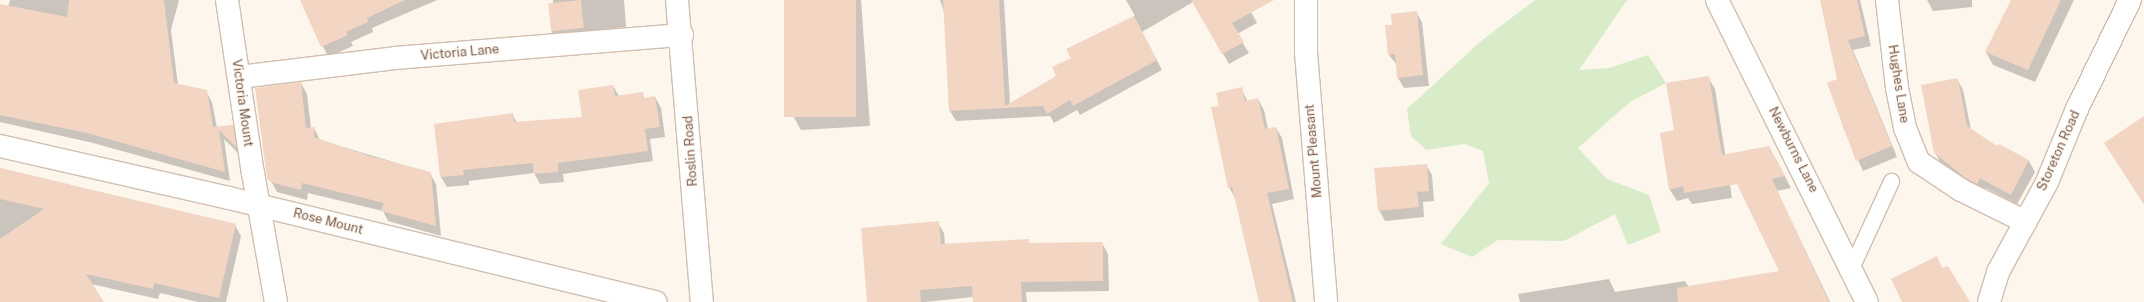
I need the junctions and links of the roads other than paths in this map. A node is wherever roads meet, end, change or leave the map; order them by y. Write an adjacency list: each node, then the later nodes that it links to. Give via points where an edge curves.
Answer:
1 (227, 0): 8 (street, Victoria Mount)
2 (677, 0): 7 (street, Roslin Road)
3 (1306, 0): 17 (street, Mount Pleasant, via 1306,52)
4 (1717, 0): 13 (street, Newburns Lane)
5 (1887, 0): 12 (street, Hughes Lane, via 1898,94 1905,128 1919,162 1961,190)
6 (2130, 0): 12 (street, Storeton Road, via 2077,109 2047,182)
7 (682, 35): 8 (street, Victoria Lane, via 395,58); 16 (street, Roslin Road)
8 (239, 77): 11 (street, Victoria Mount, via 252,173)
9 (0, 146): 11 (street, Rose Mount)
10 (1891, 181): 13 (lane)
11 (260, 205): 14 (street, Victoria Mount); 15 (street, Rose Mount)
12 (2026, 222): 19 (street, Storeton Road, via 1998,272)
13 (1851, 268): 18 (street, Newburns Lane)
14 (276, 302)
15 (655, 302)
16 (702, 302)
17 (1326, 302)
18 (1867, 302)
19 (1989, 302)

